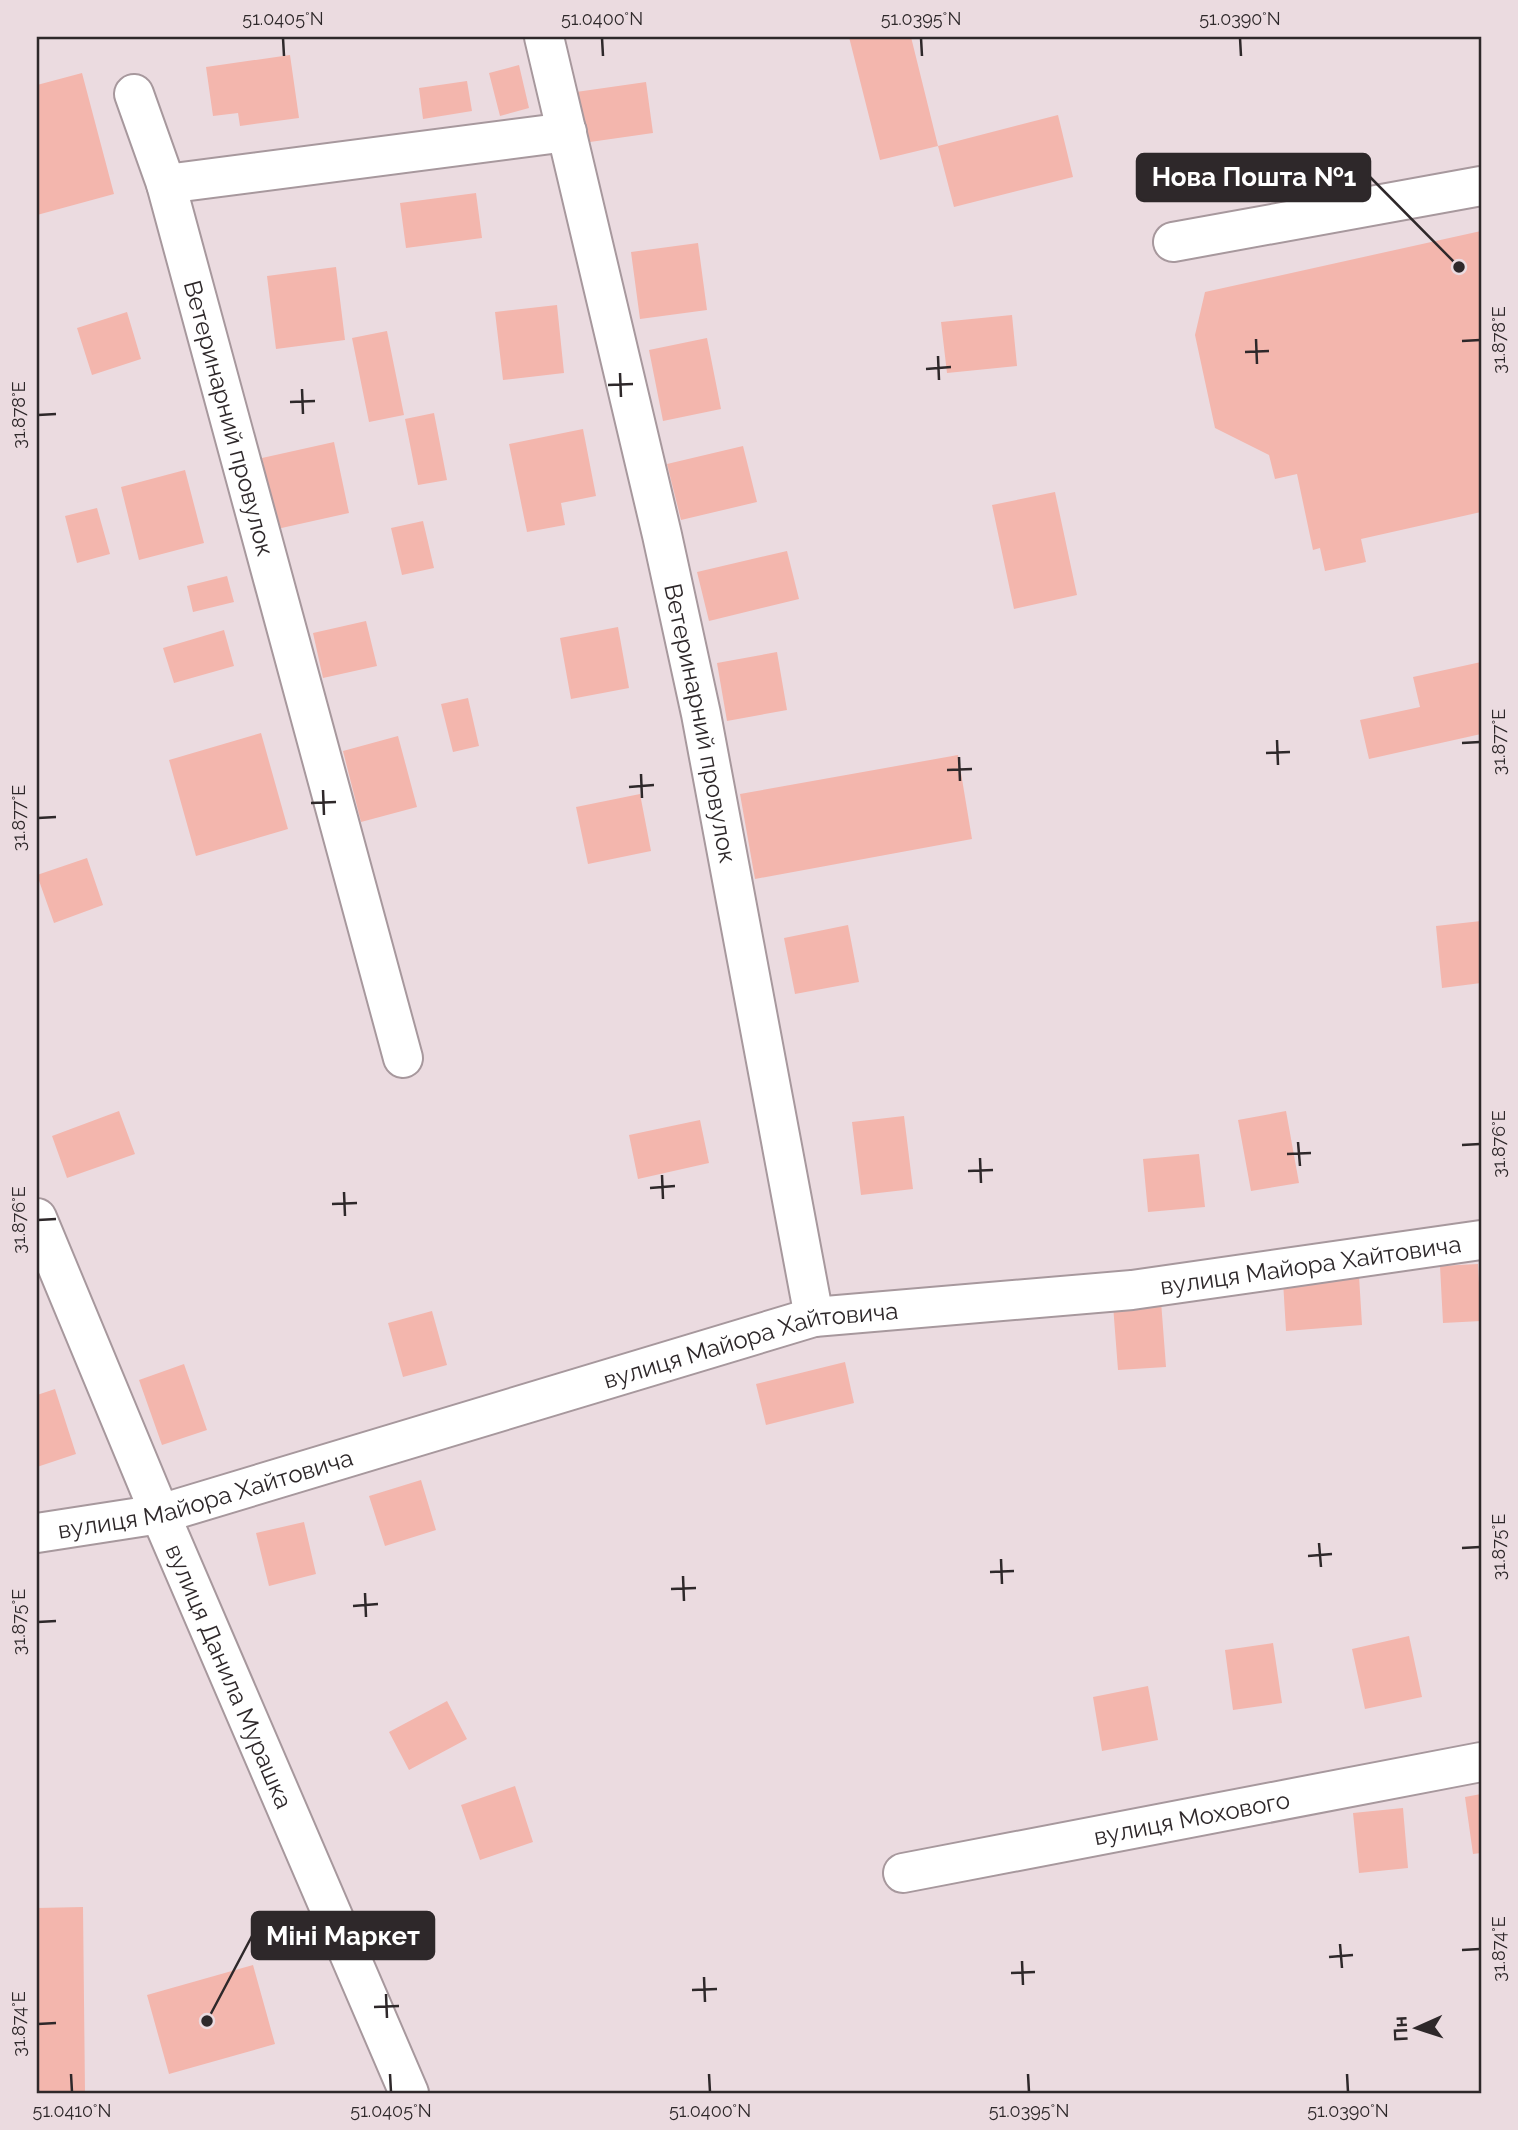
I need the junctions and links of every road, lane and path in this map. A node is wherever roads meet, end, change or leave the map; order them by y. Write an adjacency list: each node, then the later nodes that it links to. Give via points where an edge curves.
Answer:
1 (544, 37): 3 (street, Ветеринарний провулок)
2 (134, 94): 4 (street, Ветеринарний провулок)
3 (567, 132): 4 (street); 10 (street, Ветеринарний провулок, via 701,714)
4 (166, 184): 7 (street, Ветеринарний провулок)
5 (1481, 186): 6 (street)
6 (1173, 242)
7 (403, 1058)
8 (37, 1218): 11 (street, вулиця Данила Мурашка)
9 (1481, 1240): 10 (street, вулиця Майора Хайтовича, via 1132,1290)
10 (814, 1317): 11 (street, вулиця Майора Хайтовича)
11 (160, 1514): 12 (street, вулиця Майора Хайтовича); 15 (street, вулиця Данила Мурашка)
12 (37, 1533)
13 (1481, 1762): 14 (street, вулиця Мохового)
14 (903, 1873)
15 (409, 2093)

